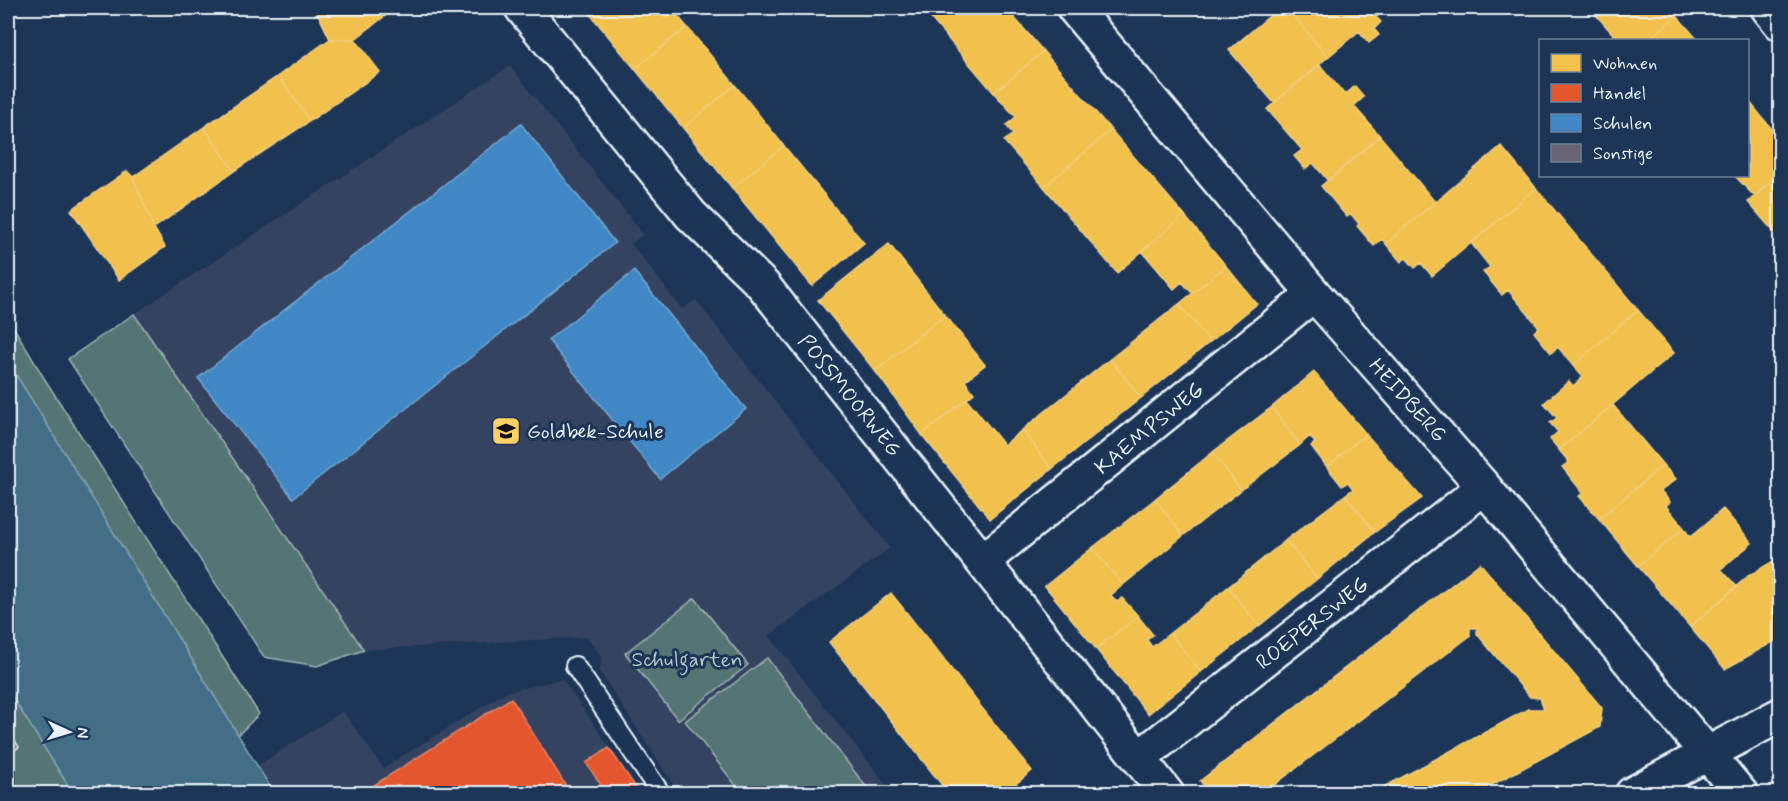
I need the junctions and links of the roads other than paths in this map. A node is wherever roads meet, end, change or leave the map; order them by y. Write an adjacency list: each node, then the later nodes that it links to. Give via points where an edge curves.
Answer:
1 (522, 8): 7 (street, POSSMOORWEG, via 691,215 763,285)
2 (1074, 8): 5 (street, HEIDBERG)
3 (1768, 8): 4 (street)
4 (1780, 23)
5 (1314, 294): 6 (street, HEIDBERG); 7 (street, KAEMPSWEG)
6 (1484, 487): 10 (street, HEIDBERG); 11 (street, ROEPERSWEG)
7 (983, 561): 11 (street, POSSMOORWEG)
8 (575, 666): 12 (lane)
9 (1780, 715): 10 (street)
10 (1708, 752): 14 (street); 15 (street, HEIDBERG)
11 (1139, 758): 13 (street, POSSMOORWEG)
12 (661, 794)
13 (1167, 794)
14 (1632, 794)
15 (1741, 794)

